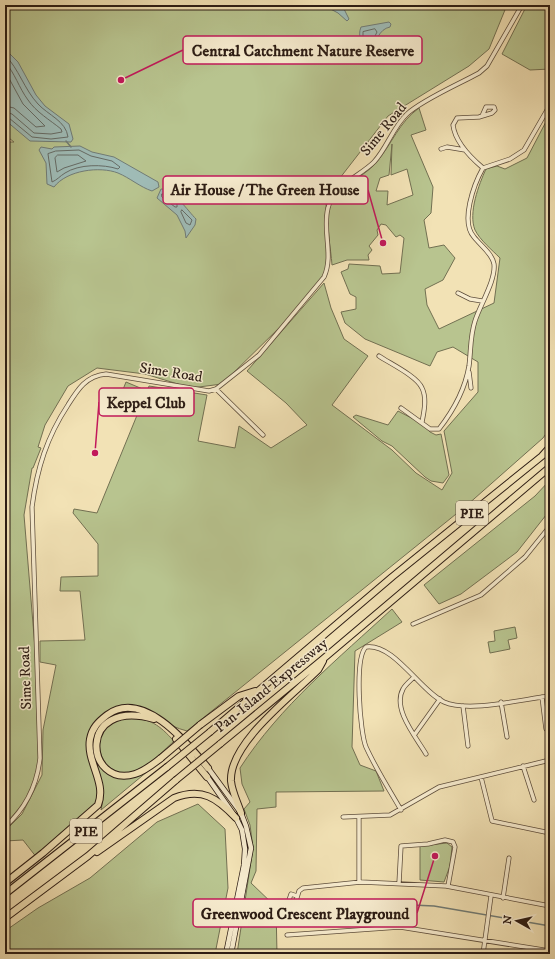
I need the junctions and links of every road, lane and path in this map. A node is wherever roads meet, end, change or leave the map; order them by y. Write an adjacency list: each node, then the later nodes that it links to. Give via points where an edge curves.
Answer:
1 (520, 5): 11 (street, Sime Road, via 487,66 407,114 375,161 334,193 326,221 329,261 324,277 259,355)
2 (550, 105): 6 (street, via 524,150 510,159)
3 (482, 116): 5 (street, via 461,117 454,121 454,128)
4 (441, 148): 5 (street)
5 (465, 150): 6 (street)
6 (482, 168): 8 (street, via 474,187 468,218 472,236 488,253 494,265 491,281)
7 (458, 293): 8 (street)
8 (482, 301): 10 (street, via 474,323)
9 (379, 356): 14 (street, via 414,378 422,388)
10 (469, 364): 12 (street); 14 (street, via 465,383 439,429 430,429)
11 (216, 388): 15 (street); 43 (street, Sime Road, via 209,391 106,374 91,377 80,386 52,431 37,474 32,507 40,758 35,784 26,802)
12 (471, 388)
13 (401, 408): 14 (street)
14 (422, 422)
15 (263, 435)
16 (550, 447): 22 (highway, Pan-Island Expressway / PIE)
17 (550, 467): 20 (highway, Pan-Island Expressway / PIE)
18 (550, 526): 19 (street, via 525,557 481,595)
19 (413, 624)
20 (324, 659): 40 (highway, via 320,668 261,725 238,753 231,782); 45 (highway, Pan-Island Expressway / PIE, bridge)
21 (414, 677): 25 (street); 29 (street, via 403,689 401,710); 39 (street, via 383,650 366,647 360,657 358,673 365,742)
22 (258, 690): 36 (highway, bridge, via 239,696 200,725 161,758 151,766 135,774 123,776 106,768 96,751 97,736 105,724 120,716 137,715 154,719 178,741); 51 (highway, Pan-Island Expressway / PIE, bridge, via 167,767)
23 (550, 696): 24 (street)
24 (542, 697): 26 (street); 28 (street)
25 (440, 699): 27 (street); 29 (street)
26 (501, 702): 27 (street); 30 (street)
27 (463, 706): 31 (street)
28 (546, 729)
29 (415, 734): 32 (street)
30 (507, 737)
31 (468, 746)
32 (426, 754)
33 (550, 760): 34 (street)
34 (523, 766): 37 (street); 38 (street)
35 (208, 768): 36 (main road); 40 (main road); 48 (highway, via 168,724 145,711 128,708 113,711 98,722 92,730 90,740 100,785 98,805)
36 (207, 777): 40 (main road)
37 (481, 777): 39 (street, via 439,787); 44 (street, via 492,821)
38 (534, 800)
39 (401, 810): 42 (street, via 386,816)
40 (239, 816): 45 (highway, via 213,798 192,792 183,794 104,848); 60 (main road, via 245,849 244,865); 61 (main road, via 246,826 250,848)
41 (343, 817): 42 (street)
42 (359, 817): 47 (street)
43 (5, 827)
44 (550, 833)
45 (88, 856): 56 (highway, Pan-Island Expressway / PIE)
46 (509, 858): 54 (street)
47 (359, 882): 49 (street); 52 (street, via 303,888)
48 (5, 883)
49 (399, 884): 50 (street); 50 (street, via 401,846 445,840 453,842 455,847)
50 (448, 886): 53 (street)
51 (5, 894)
52 (297, 896)
53 (491, 896): 54 (street); 58 (street)
54 (502, 898): 55 (street)
55 (550, 906)
56 (5, 918)
57 (287, 935): 58 (street, via 400,927)
58 (484, 941): 59 (street); 62 (street)
59 (550, 951)
60 (226, 954)
61 (231, 954)
62 (483, 954)

